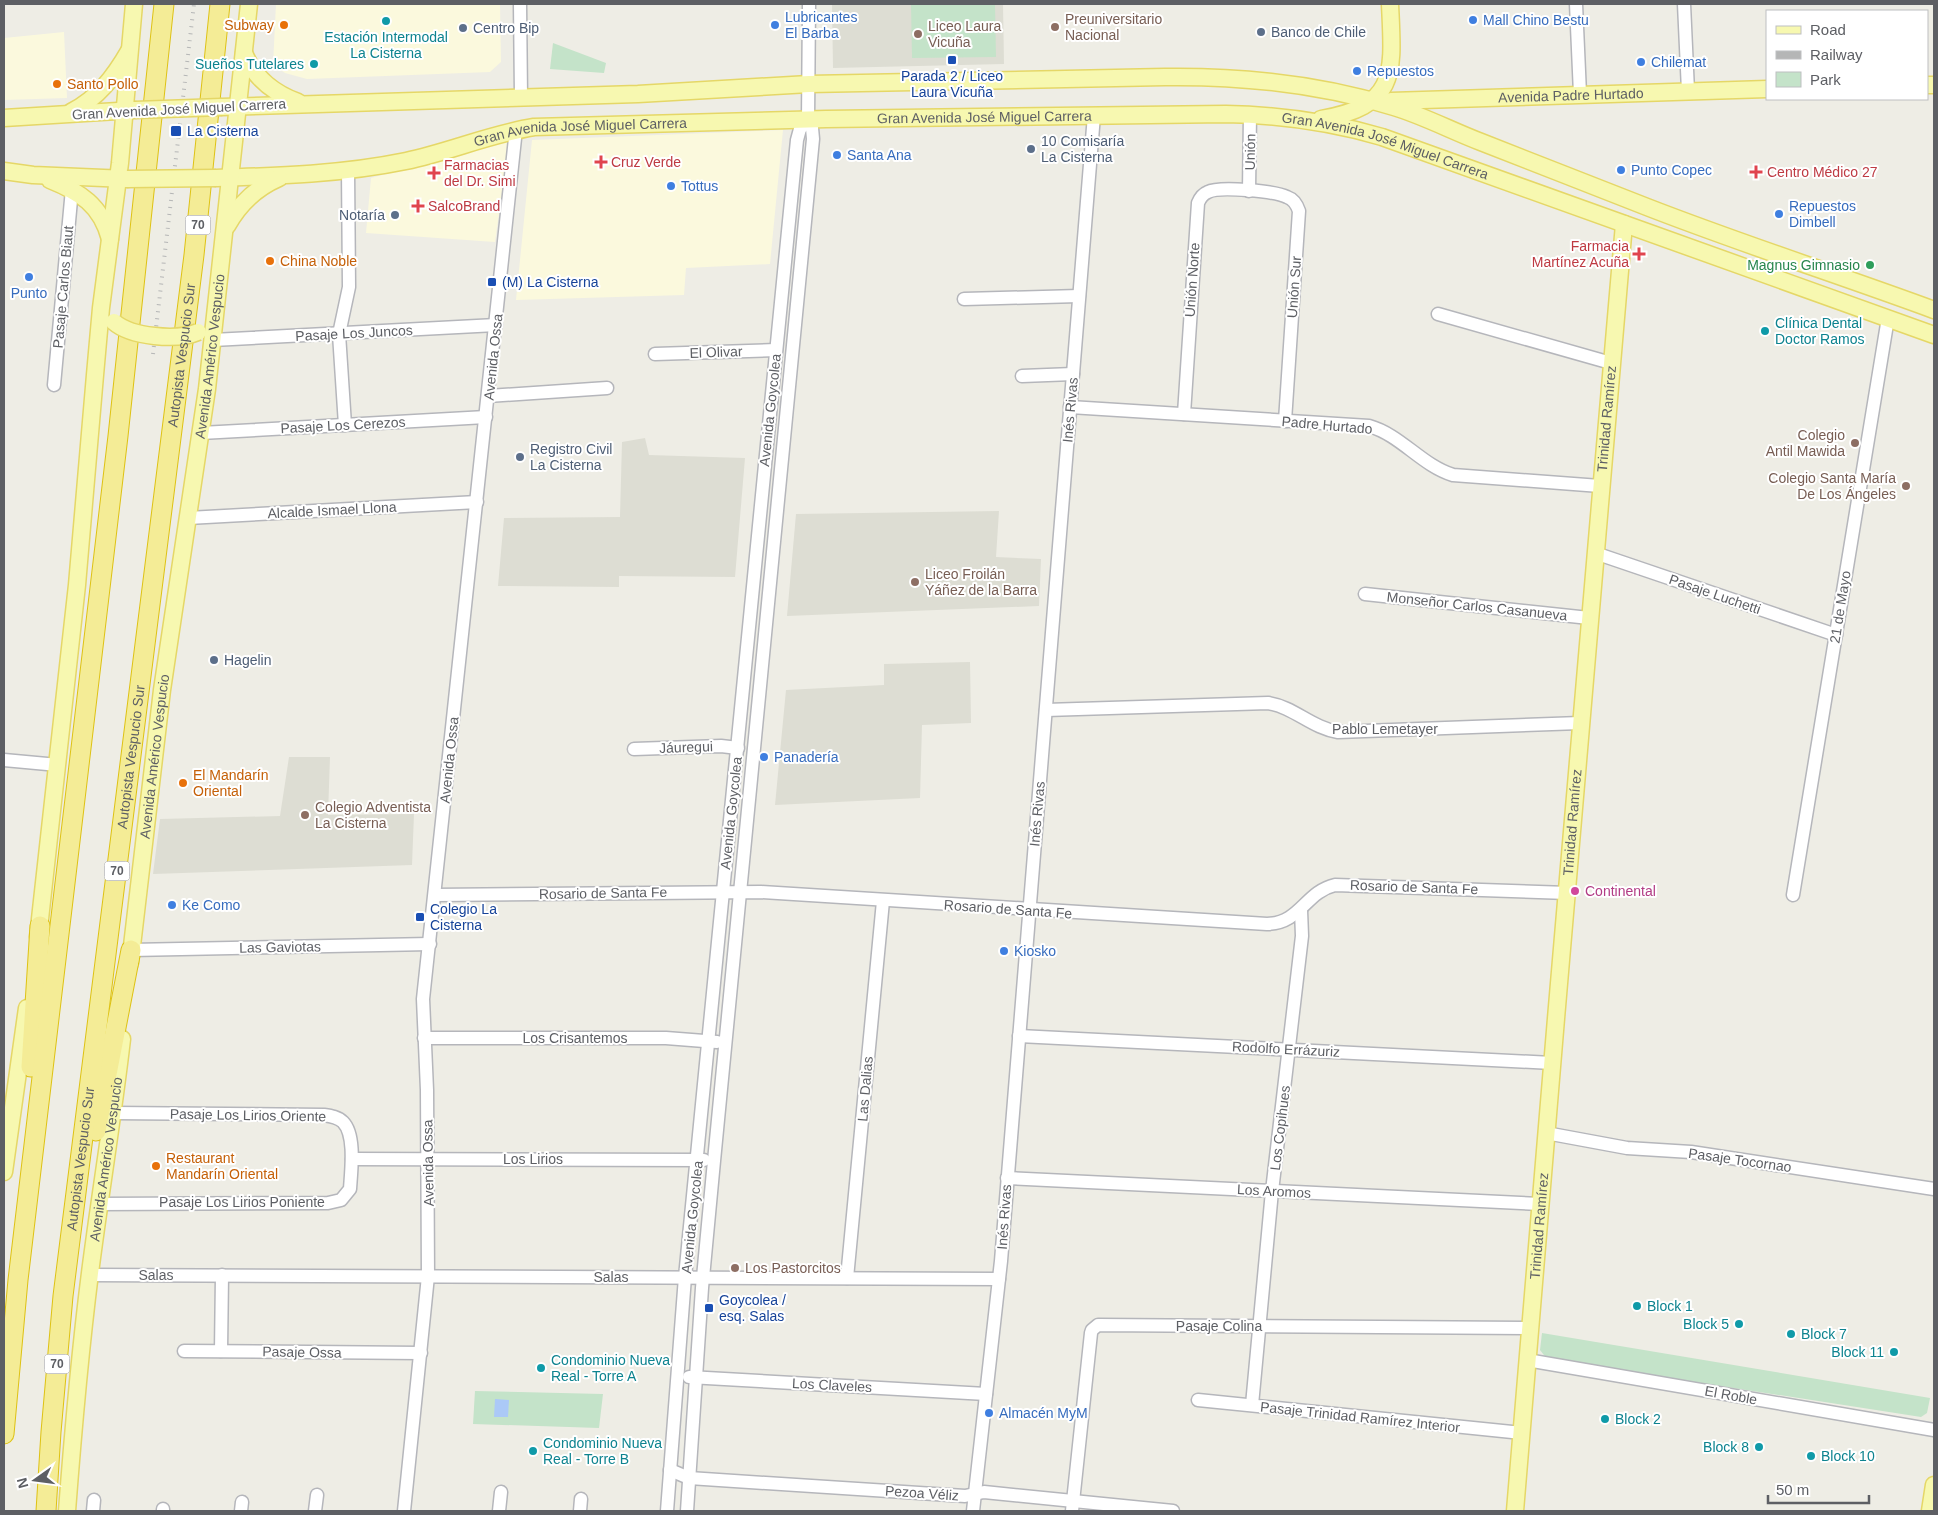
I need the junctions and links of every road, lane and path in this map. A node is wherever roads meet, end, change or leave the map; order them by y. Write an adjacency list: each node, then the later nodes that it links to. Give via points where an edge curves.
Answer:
1 (134, 4): 10 (main road)
2 (164, 4): 114 (highway, via 118,436)
3 (220, 4): 115 (highway, Autopista Vespucio Sur / 70, via 192,274)
4 (249, 4): 11 (main road, Avenida Américo Vespucio)
5 (520, 4): 16 (street)
6 (809, 4): 12 (street, Avenida Goycolea)
7 (1390, 4): 17 (main road, via 1390,69 1385,85)
8 (1576, 4): 15 (street)
9 (1684, 4): 14 (street)
10 (130, 50): 20 (main road); 21 (main road, via 103,89)
11 (244, 53): 18 (main road, via 265,84); 19 (main road, Avenida Américo Vespucio)
12 (809, 84): 16 (main road, Gran Avenida José Miguel Carrera); 17 (main road, Gran Avenida José Miguel Carrera, via 1197,76 1276,83); 25 (street, Avenida Goycolea)
13 (1766, 89): 14 (main road, Avenida Padre Hurtado)
14 (1688, 91): 15 (main road, Avenida Padre Hurtado)
15 (1580, 94): 17 (main road, Avenida Padre Hurtado)
16 (521, 97): 18 (main road, Gran Avenida José Miguel Carrera)
17 (1374, 101): 26 (main road, via 1353,111); 36 (main road, Gran Avenida José Miguel Carrera, via 1422,116 1486,145)
18 (305, 104): 19 (main road, Gran Avenida José Miguel Carrera)
19 (239, 106): 20 (main road, Gran Avenida José Miguel Carrera, bridge); 32 (main road, Avenida Américo Vespucio)
20 (130, 110): 21 (main road, Gran Avenida José Miguel Carrera); 33 (main road)
21 (68, 114): 24 (main road, Gran Avenida José Miguel Carrera)
22 (1250, 114): 23 (main road, Gran Avenida José Miguel Carrera); 26 (main road, Gran Avenida José Miguel Carrera); 35 (street, Unión)
23 (1094, 115): 25 (main road, Gran Avenida José Miguel Carrera); 40 (street, Inés Rivas)
24 (4, 118)
25 (808, 120): 27 (main road, Gran Avenida José Miguel Carrera); 51 (street, Avenida Goycolea, via 800,129 797,140); 79 (street, Avenida Goycolea, via 813,139)
26 (1311, 120): 37 (main road, Gran Avenida José Miguel Carrera, via 1382,137)
27 (516, 130): 28 (main road, Gran Avenida José Miguel Carrera, via 408,160); 47 (street, Avenida Ossa)
28 (348, 170): 31 (main road, Gran Avenida José Miguel Carrera); 48 (street, via 349,286)
29 (4, 171): 30 (main road, Gran Avenida José Miguel Carrera)
30 (34, 175): 33 (main road, Gran Avenida José Miguel Carrera); 34 (main road)
31 (284, 176): 32 (main road, Gran Avenida José Miguel Carrera); 38 (main road, via 245,200)
32 (223, 178): 33 (main road, Gran Avenida José Miguel Carrera, bridge); 38 (main road, Avenida Américo Vespucio)
33 (123, 180): 39 (main road)
34 (72, 189): 39 (main road, via 96,209); 56 (street, Pasaje Carlos Biaut)
35 (1249, 191): 60 (street, Unión Norte, via 1212,190 1204,194 1198,203); 62 (street, Unión Sur, via 1289,197 1299,211)
36 (1652, 209): 37 (main road, via 1638,213); 43 (main road, Gran Avenida José Miguel Carrera)
37 (1624, 224): 46 (main road, Gran Avenida José Miguel Carrera); 53 (main road, Trinidad Ramírez)
38 (226, 229): 45 (main road, Avenida Américo Vespucio)
39 (110, 240): 42 (main road)
40 (1079, 296): 41 (street); 54 (street, Inés Rivas)
41 (964, 299)
42 (102, 308): 45 (main road, bridge, via 123,328 138,333 181,337 198,332); 77 (main road)
43 (1934, 310)
44 (1438, 314): 53 (street)
45 (216, 317): 50 (main road, Avenida Américo Vespucio)
46 (1888, 318): 49 (main road, Gran Avenida José Miguel Carrera); 71 (street, 21 de Mayo)
47 (496, 326): 48 (street, Pasaje Los Juncos); 58 (street, Avenida Ossa)
48 (338, 334): 50 (street, Pasaje Los Juncos); 63 (street)
49 (1934, 334)
50 (213, 340): 64 (main road, Avenida Américo Vespucio)
51 (776, 350): 52 (street, El Olivar); 74 (street, Avenida Goycolea)
52 (655, 354)
53 (1611, 363): 65 (main road, Trinidad Ramírez)
54 (1073, 374): 55 (street); 59 (street, Inés Rivas)
55 (1022, 376)
56 (54, 385)
57 (607, 388): 58 (street)
58 (488, 396): 61 (street, Avenida Ossa)
59 (1070, 407): 60 (street, Padre Hurtado); 72 (street, Inés Rivas)
60 (1184, 414): 62 (street, Padre Hurtado)
61 (486, 417): 63 (street, Pasaje Los Cerezos); 66 (street, Avenida Ossa)
62 (1285, 421): 65 (street, Padre Hurtado, via 1376,428 1391,434 1433,467 1453,475)
63 (345, 425): 64 (street, Pasaje Los Cerezos)
64 (200, 433): 67 (main road, Avenida Américo Vespucio)
65 (1600, 486): 68 (main road, Trinidad Ramírez)
66 (477, 502): 67 (street, Alcalde Ismael Llona); 81 (street, Avenida Ossa)
67 (188, 518): 88 (main road, Avenida Américo Vespucio, via 162,690)
68 (1595, 553): 70 (main road, Trinidad Ramírez); 71 (street, Pasaje Luchetti)
69 (1365, 594): 70 (street, Monseñor Carlos Casanueva)
70 (1589, 618): 73 (main road, Trinidad Ramírez)
71 (1836, 635): 82 (street, 21 de Mayo)
72 (1046, 710): 73 (street, Pablo Lemetayer, via 1268,703 1286,707 1319,727 1338,732); 84 (street, Inés Rivas)
73 (1580, 723): 80 (main road, Trinidad Ramírez)
74 (738, 748): 75 (street, Jáuregui); 78 (street, Avenida Goycolea)
75 (634, 749)
76 (4, 760): 77 (street)
77 (58, 765): 86 (main road)
78 (723, 892): 79 (street, Rosario de Santa Fe); 81 (street, Rosario de Santa Fe); 91 (street, Avenida Goycolea)
79 (741, 892): 83 (street, Rosario de Santa Fe); 92 (street, Avenida Goycolea)
80 (1568, 893): 85 (street, Rosario de Santa Fe, via 1342,884 1316,893); 94 (main road, Trinidad Ramírez)
81 (435, 895): 87 (street, Avenida Ossa)
82 (1793, 895)
83 (883, 900): 84 (street, Rosario de Santa Fe); 112 (street, Las Dalias)
84 (1029, 910): 85 (street, Rosario de Santa Fe, via 1267,924 1282,922); 89 (street, Inés Rivas)
85 (1301, 910): 93 (street, Los Copihues, via 1302,936)
86 (40, 926): 101 (main road); 114 (highway)
87 (430, 944): 88 (street, Las Gaviotas); 90 (street, Avenida Ossa, via 423,999)
88 (131, 950): 95 (main road, Avenida Américo Vespucio); 115 (highway)
89 (1019, 1036): 93 (street, Rodolfo Errázuriz); 102 (street, Inés Rivas)
90 (424, 1038): 91 (street, Los Crisantemos, via 666,1038); 98 (street, Avenida Ossa)
91 (709, 1041): 92 (street, Los Crisantemos); 99 (street, Avenida Goycolea)
92 (726, 1043): 100 (street, Avenida Goycolea)
93 (1290, 1050): 94 (street, Rodolfo Errázuriz); 104 (street, Los Copihues)
94 (1552, 1063): 96 (main road, Trinidad Ramírez)
95 (113, 1113): 97 (street, Pasaje Los Lirios Oriente, via 335,1117 347,1128); 105 (main road, Avenida Américo Vespucio)
96 (1546, 1133): 103 (street, Pasaje Tocornao, via 1627,1148 1691,1152); 106 (main road, Trinidad Ramírez)
97 (352, 1159): 98 (street, Los Lirios); 105 (street, Pasaje Los Lirios Poniente, via 350,1190 335,1202)
98 (428, 1159): 99 (street, Los Lirios); 109 (street, Avenida Ossa)
99 (697, 1159): 100 (street, Los Lirios); 110 (street, Avenida Goycolea)
100 (714, 1161): 111 (street, Avenida Goycolea)
101 (4, 1172)
102 (1007, 1178): 104 (street, Los Aromos); 113 (street, Inés Rivas)
103 (1934, 1189)
104 (1272, 1191): 106 (street, Los Aromos); 116 (street, Los Copihues)
105 (99, 1204): 107 (main road, Avenida Américo Vespucio)
106 (1540, 1204): 117 (main road, Trinidad Ramírez)
107 (90, 1275): 108 (street, Salas); 137 (main road, Avenida Américo Vespucio)
108 (222, 1275): 109 (street, Salas); 119 (street)
109 (428, 1276): 110 (street, Salas); 120 (street, Avenida Ossa)
110 (685, 1277): 111 (street, Salas); 122 (street, Avenida Goycolea)
111 (703, 1277): 112 (street, Salas); 123 (street, Avenida Goycolea)
112 (847, 1278): 113 (street, Salas)
113 (999, 1279): 124 (street, Inés Rivas)
114 (18, 1280): 129 (highway)
115 (63, 1296): 136 (highway, Autopista Vespucio Sur / 70)
116 (1260, 1326): 117 (street, Pasaje Colina); 126 (street, Los Copihues); 135 (street, Pasaje Colina, via 1094,1327)
117 (1530, 1328): 121 (main road, Trinidad Ramírez)
118 (184, 1351): 119 (street, Pasaje Ossa)
119 (221, 1351): 120 (street, Pasaje Ossa)
120 (421, 1353): 139 (street, Avenida Ossa)
121 (1528, 1360): 127 (street, El Roble); 128 (main road, Trinidad Ramírez)
122 (678, 1376): 123 (street, Los Claveles); 130 (street, Avenida Goycolea)
123 (696, 1377): 124 (street, Los Claveles); 131 (street, Avenida Goycolea)
124 (986, 1394): 133 (street, Inés Rivas)
125 (1198, 1400): 126 (street, Pasaje Trinidad Ramírez Interior)
126 (1252, 1406): 128 (street, Pasaje Trinidad Ramírez Interior)
127 (1934, 1430)
128 (1522, 1433): 145 (main road, Trinidad Ramírez)
129 (4, 1434)
130 (670, 1470): 131 (street, Pezoa Véliz); 141 (street, Avenida Goycolea)
131 (689, 1478): 133 (street, Pezoa Véliz, via 958,1496); 142 (street, Avenida Goycolea)
132 (501, 1492): 140 (street)
133 (975, 1494): 135 (street, Pezoa Véliz, via 984,1492); 143 (street, Inés Rivas)
134 (317, 1495): 138 (street)
135 (1072, 1506): 144 (street, Pezoa Véliz)
136 (46, 1511)
137 (67, 1511)
138 (315, 1511)
139 (404, 1511)
140 (499, 1511)
141 (667, 1511)
142 (687, 1511)
143 (973, 1511)
144 (1174, 1511)
145 (1515, 1511)

